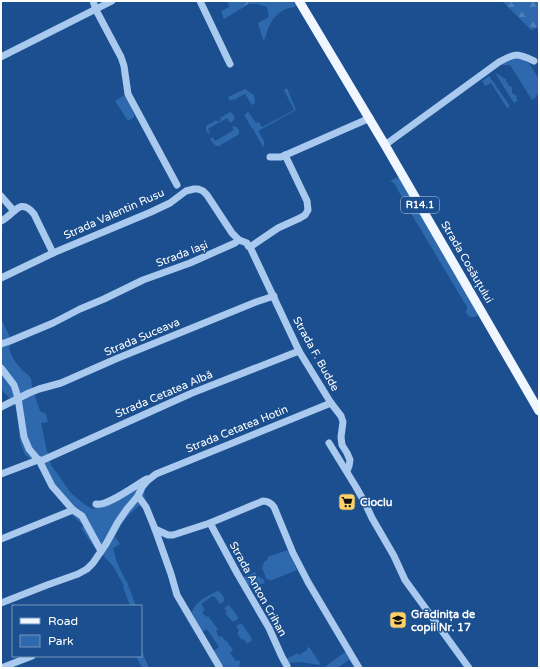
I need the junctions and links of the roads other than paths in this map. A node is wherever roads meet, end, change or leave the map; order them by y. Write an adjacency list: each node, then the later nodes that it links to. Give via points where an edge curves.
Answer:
1 (93, 1): 5 (street)
2 (112, 1): 5 (street)
3 (200, 1): 8 (street)
4 (299, 1): 9 (main road, Strada Cosăuțului / R14.1)
5 (96, 10): 6 (street); 13 (street, via 121,57 128,94)
6 (1, 57)
7 (534, 61): 10 (street, via 512,55 499,62)
8 (230, 64)
9 (370, 118): 10 (main road, Strada Cosăuțului / R14.1); 11 (street)
10 (385, 145): 28 (main road, Strada Cosăuțului / R14.1)
11 (285, 155): 12 (street); 18 (street, via 307,201 308,210 305,215 278,228)
12 (270, 157)
13 (177, 185)
14 (1, 196): 15 (street)
15 (14, 211): 16 (street); 19 (street, via 24,206 30,208)
16 (1, 222)
17 (239, 240): 18 (street); 19 (street, Strada Valentin Rusu, via 207,195 194,189 186,191 170,203 151,212); 22 (street, Strada Iași, via 190,263 143,280 53,324)
18 (250, 247): 21 (street, Strada F. Budde)
19 (53, 253): 20 (street, Strada Valentin Rusu)
20 (1, 278)
21 (274, 296): 23 (street, Strada F. Budde); 25 (street, Strada Suceava)
22 (1, 344)
23 (299, 351): 26 (street, Strada F. Budde); 30 (street, Strada Cetatea Albă)
24 (1, 368): 25 (street, via 14,385)
25 (18, 398): 27 (street, Strada Suceava); 30 (street, via 24,437)
26 (331, 403): 31 (street, Strada F. Budde, via 343,422 342,445 350,460 350,466); 33 (street, Strada Cetatea Hotin)
27 (1, 407)
28 (539, 411)
29 (329, 443): 31 (street)
30 (38, 460): 32 (street, Strada Cetatea Albă); 36 (street, via 52,486)
31 (346, 471): 49 (street, via 405,580)
32 (1, 474)
33 (153, 477): 34 (street, Strada Cetatea Hotin, via 142,487); 35 (street, Strada Cetatea Hotin, via 104,504)
34 (138, 496): 38 (street, via 146,507); 42 (street, Strada Cetatea Hotin, via 118,522)
35 (96, 504)
36 (73, 510): 40 (street); 42 (street, via 82,516)
37 (210, 523): 39 (street); 45 (street, Strada Anton Crihan, via 269,628); 48 (street, via 263,502 270,502 308,582)
38 (155, 529): 39 (street); 41 (street)
39 (169, 536): 41 (street)
40 (1, 539)
41 (160, 543): 47 (street, via 177,595)
42 (101, 551): 43 (street, Strada Cetatea Hotin, via 87,569 78,574)
43 (1, 603)
44 (29, 657): 46 (street)
45 (287, 666)
46 (1, 668)
47 (220, 668)
48 (360, 668)
49 (469, 668)

